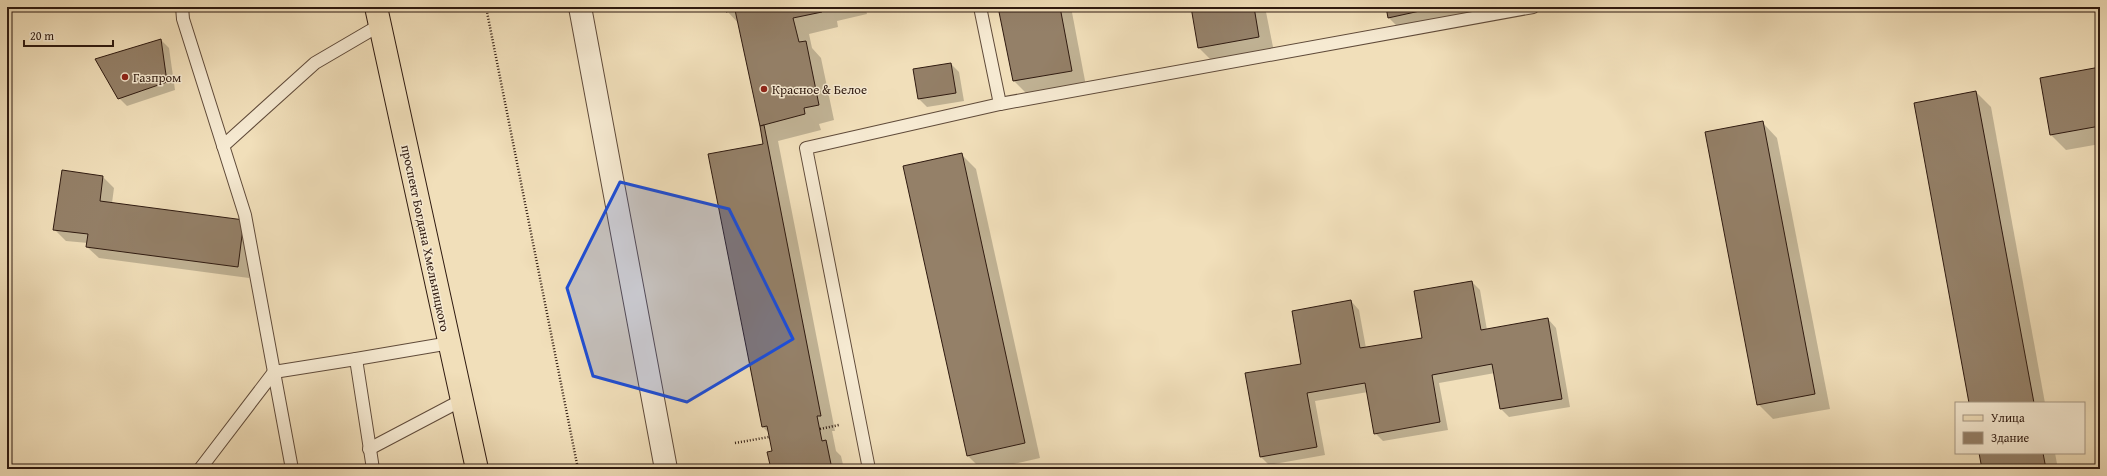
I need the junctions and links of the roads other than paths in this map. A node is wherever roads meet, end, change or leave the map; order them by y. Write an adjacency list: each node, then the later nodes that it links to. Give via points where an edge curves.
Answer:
1 (182, 7): 7 (lane, via 183,19)
2 (580, 7): 17 (street)
3 (980, 7): 6 (lane)
4 (1533, 7): 6 (lane)
5 (378, 16): 7 (lane, via 315,63); 8 (main road, проспект Богдана Хмельницкого)
6 (1000, 104): 18 (lane, via 806,148)
7 (222, 146): 10 (lane, via 245,215)
8 (450, 344): 9 (lane); 11 (main road, проспект Богдана Хмельницкого)
9 (356, 359): 10 (lane); 12 (lane)
10 (274, 372): 13 (lane); 14 (lane)
11 (462, 400): 12 (lane); 16 (main road, проспект Богдана Хмельницкого)
12 (370, 449): 15 (lane)
13 (200, 469)
14 (292, 469)
15 (373, 469)
16 (477, 469)
17 (666, 469)
18 (869, 469)

